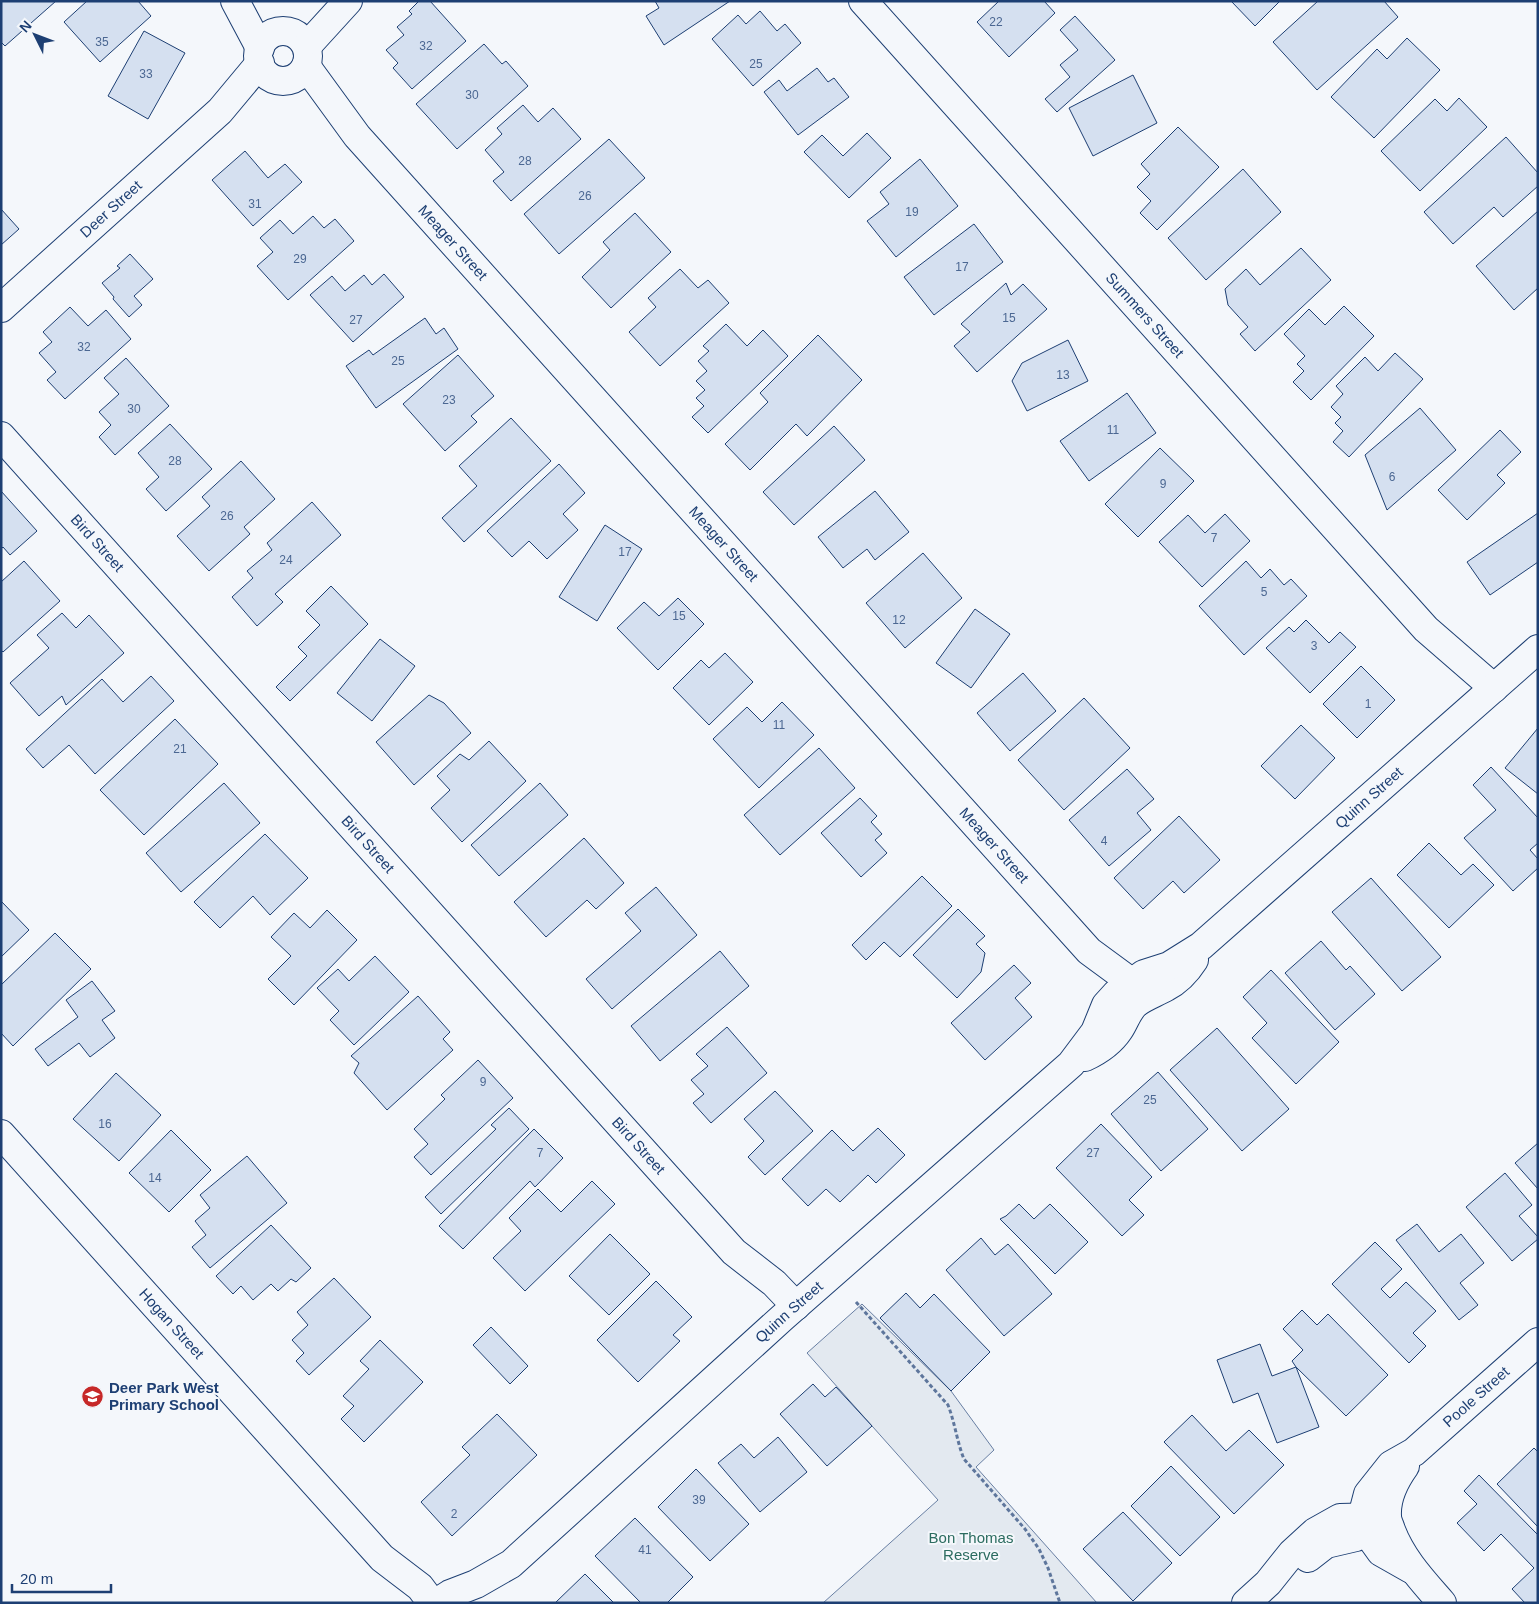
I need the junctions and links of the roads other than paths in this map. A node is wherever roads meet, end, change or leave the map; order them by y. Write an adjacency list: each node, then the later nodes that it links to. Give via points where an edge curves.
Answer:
1 (235, 1): 6 (street, Meager Street)
2 (240, 1): 6 (street, Meager Street)
3 (339, 1): 6 (street, Deer Street)
4 (348, 1): 6 (street, Deer Street)
5 (863, 1): 10 (street, Summers Street)
6 (283, 55): 7 (street, Deer Street); 11 (street, Meager Street, via 1089,951 1104,980)
7 (1, 308)
8 (1, 436): 13 (street, Bird Street, via 734,1252 760,1295)
9 (1538, 649): 10 (street, Quinn Street)
10 (1486, 696): 11 (street, Quinn Street, via 1201,946 1187,971 1168,987 1146,996)
11 (1127, 994): 13 (street, Quinn Street, via 1128,1012 1119,1030 1100,1050 1070,1064)
12 (1, 1134): 16 (street, Hogan Street)
13 (789, 1312): 17 (street, Quinn Street)
14 (1538, 1342): 15 (street, Poole Street, via 1414,1452 1396,1480 1389,1499)
15 (1369, 1522): 22 (street, via 1340,1518 1315,1532); 23 (street, via 1395,1539 1411,1569)
16 (382, 1558): 18 (street, Hogan Street); 19 (street, Hogan Street, via 420,1588)
17 (511, 1564): 20 (street, Quinn Street); 21 (street, Quinn Street, via 493,1590)
18 (409, 1603)
19 (432, 1603)
20 (436, 1603)
21 (477, 1603)
22 (1246, 1603)
23 (1442, 1603)

